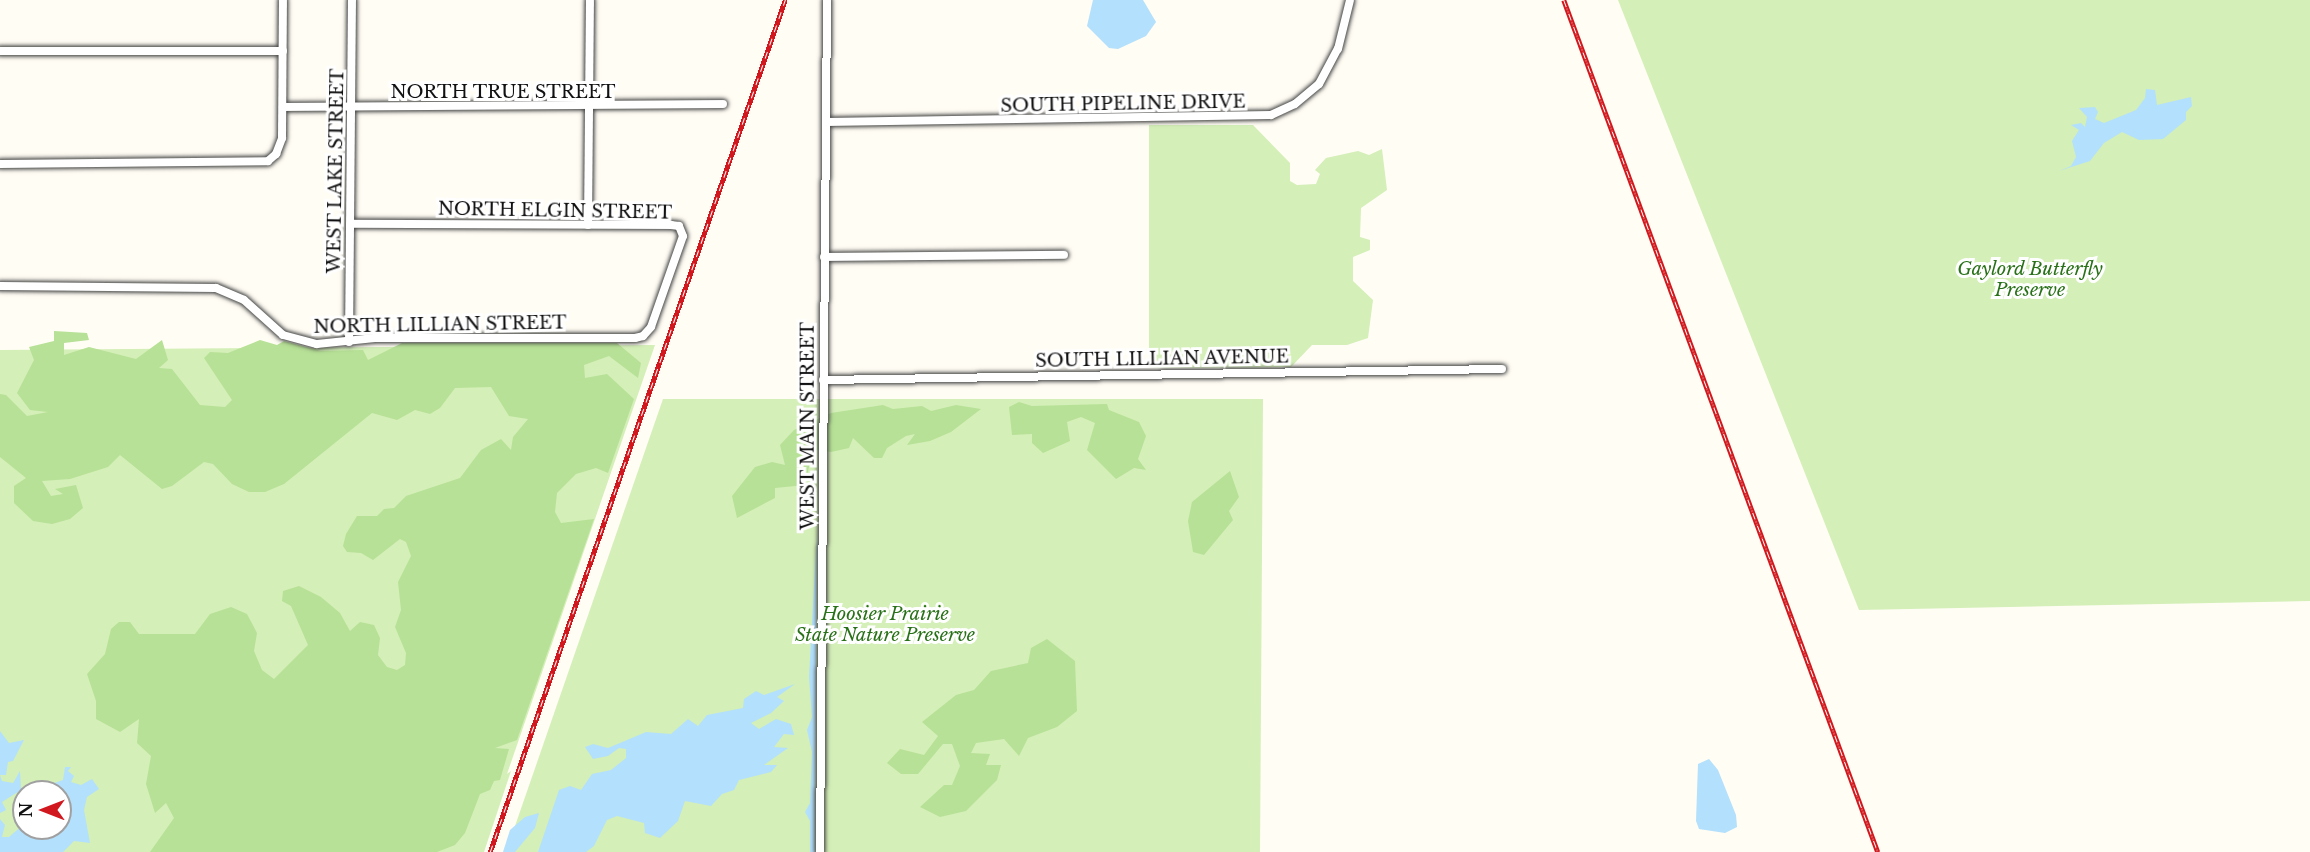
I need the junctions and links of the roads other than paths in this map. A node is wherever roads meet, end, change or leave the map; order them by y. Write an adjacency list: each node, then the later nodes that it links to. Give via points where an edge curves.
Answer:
1 (283, 0): 7 (street)
2 (352, 0): 10 (street, WEST LAKE STREET)
3 (590, 0): 11 (street)
4 (827, 0): 12 (street, WEST MAIN STREET)
5 (1350, 0): 12 (street, SOUTH PIPELINE DRIVE, via 1338,49 1319,84 1295,104 1270,115)
6 (0, 51): 7 (street)
7 (283, 51): 9 (street)
8 (723, 104): 11 (street, NORTH TRUE STREET)
9 (283, 107): 10 (street, NORTH TRUE STREET); 13 (street, via 281,143 272,158 255,164)
10 (351, 107): 11 (street, NORTH TRUE STREET); 14 (street, WEST LAKE STREET)
11 (589, 107): 15 (street)
12 (826, 122): 17 (street, WEST MAIN STREET)
13 (0, 164)
14 (350, 224): 15 (street, NORTH ELGIN STREET); 20 (street, WEST LAKE STREET)
15 (588, 225): 19 (street, NORTH ELGIN STREET, via 674,225 682,230)
16 (1064, 255): 17 (street)
17 (824, 257): 22 (street, WEST MAIN STREET)
18 (0, 286): 20 (street, NORTH LILLIAN STREET, via 216,288 244,300 291,338 317,344)
19 (646, 335): 20 (street, NORTH LILLIAN STREET, via 375,338)
20 (349, 342)
21 (1502, 369): 22 (street, SOUTH LILLIAN AVENUE)
22 (823, 380): 23 (street, WEST MAIN STREET)
23 (820, 852)

